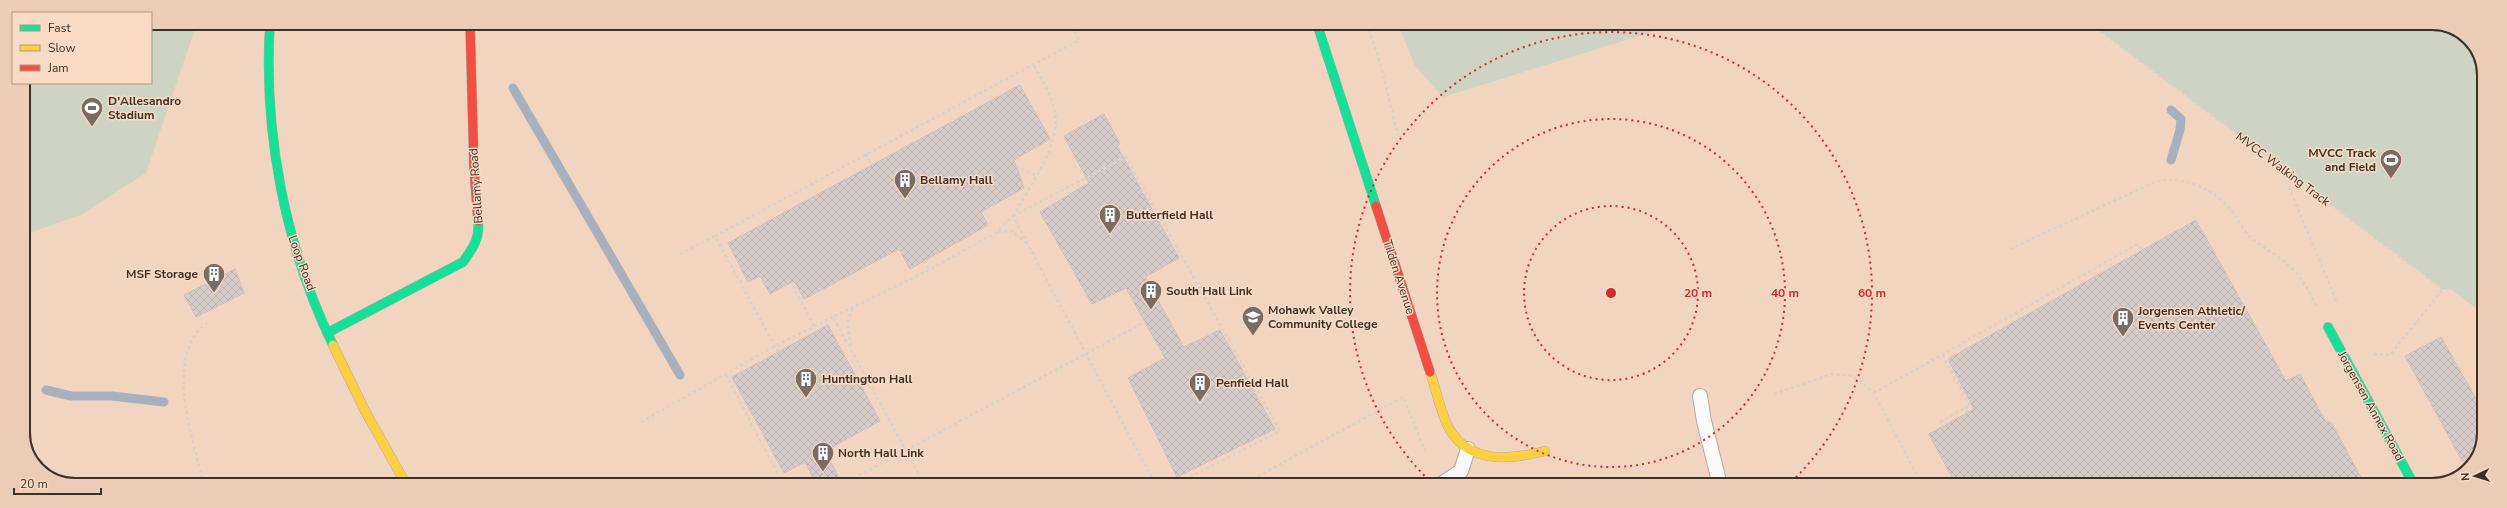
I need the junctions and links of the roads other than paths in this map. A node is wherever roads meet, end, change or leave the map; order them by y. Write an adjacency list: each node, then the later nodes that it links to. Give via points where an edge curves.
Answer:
1 (270, 30): 5 (street, Loop Road, via 268,53 273,152 292,239)
2 (470, 30): 5 (street, Bellamy Road, via 474,168 479,217 475,246 463,262)
3 (1319, 30): 7 (street, Tilden Avenue, via 1445,420 1453,436)
4 (2328, 327): 12 (street, Jorgensen Annex Road)
5 (327, 333): 9 (street, Loop Road, via 365,411)
6 (1700, 396): 11 (lane)
7 (1468, 448): 8 (street, Tilden Avenue, via 1497,459 1523,457); 10 (lane, via 1461,471)
8 (1545, 451)
9 (403, 478)
10 (1450, 478)
11 (1718, 478)
12 (2410, 478)

